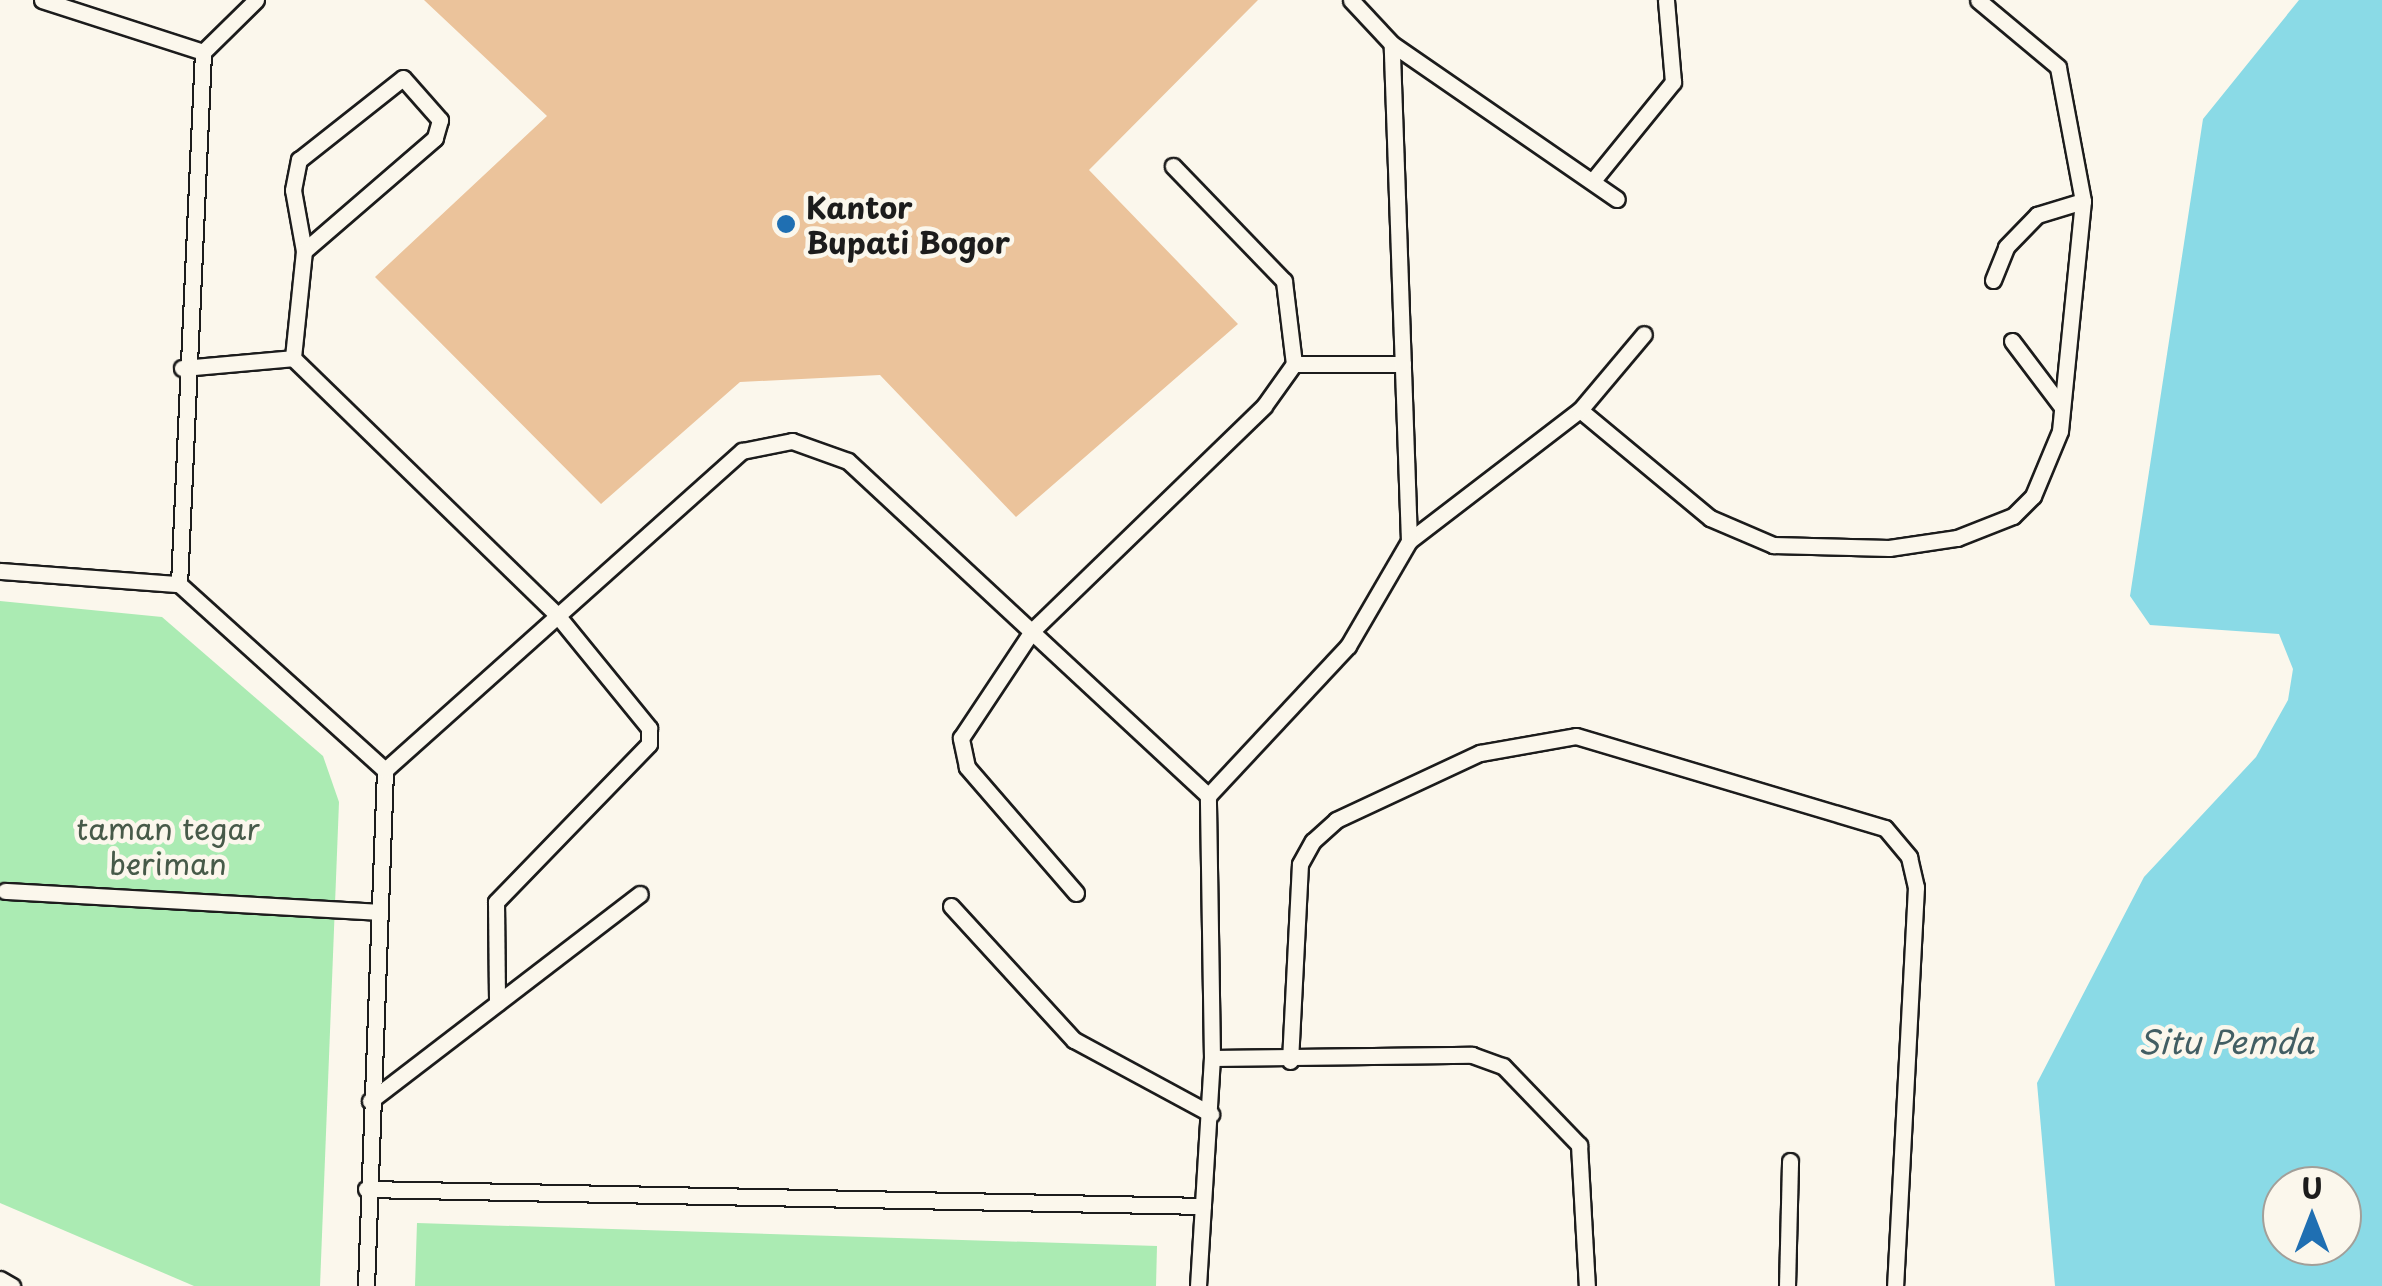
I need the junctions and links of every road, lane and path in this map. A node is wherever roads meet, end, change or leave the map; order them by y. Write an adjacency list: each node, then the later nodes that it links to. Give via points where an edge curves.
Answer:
1 (42, 0): 7 (lane)
2 (256, 0): 7 (lane)
3 (1351, 0): 6 (lane)
4 (1666, 0): 9 (lane, via 1673,82)
5 (1978, 0): 11 (lane, via 2058,67)
6 (1392, 44): 9 (lane); 18 (lane)
7 (203, 52): 19 (lane)
8 (1173, 166): 17 (lane, via 1284,281)
9 (1595, 178): 10 (lane)
10 (1618, 200)
11 (2083, 201): 13 (lane, via 2037,216 2006,246); 20 (lane)
12 (304, 251): 12 (lane, via 293,190 299,160 403,78 440,120 435,138); 16 (lane)
13 (1992, 280)
14 (1644, 334): 21 (lane)
15 (2012, 340): 20 (lane)
16 (294, 358): 19 (lane); 25 (lane)
17 (1294, 364): 18 (lane); 26 (lane, via 1264,406)
18 (1403, 364): 22 (lane)
19 (182, 368): 24 (lane)
20 (2062, 407): 21 (lane, via 2048,468 2013,516 1958,538 1822,549 1746,539 1710,518)
21 (1580, 410): 22 (lane)
22 (1409, 541): 28 (lane, via 1348,646)
23 (0, 571): 24 (lane)
24 (179, 584): 27 (lane)
25 (556, 615): 26 (lane, via 742,450 792,441 848,461); 27 (lane); 34 (lane, via 649,728 649,744 496,902)
26 (1032, 632): 28 (lane); 30 (lane, via 959,753)
27 (385, 770): 33 (lane)
28 (1208, 796): 35 (lane)
29 (4, 891): 33 (lane)
30 (1076, 893)
31 (640, 894): 34 (lane)
32 (951, 906): 38 (lane, via 1074,1040)
33 (378, 912): 37 (lane)
34 (497, 1003): 37 (lane)
35 (1212, 1058): 36 (lane); 38 (lane)
36 (1290, 1061): 46 (lane, via 1472,1056 1503,1066 1579,1145 1588,1176); 48 (lane, via 1300,864 1313,841 1336,820 1480,753 1576,736 1884,828 1909,857 1916,887)
37 (370, 1100): 40 (lane)
38 (1210, 1114): 41 (lane)
39 (1790, 1161): 47 (lane)
40 (366, 1189): 41 (lane); 44 (lane)
41 (1203, 1206): 45 (lane)
42 (0, 1279): 43 (lane)
43 (12, 1286)
44 (366, 1286)
45 (1198, 1286)
46 (1587, 1286)
47 (1787, 1286)
48 (1895, 1286)

